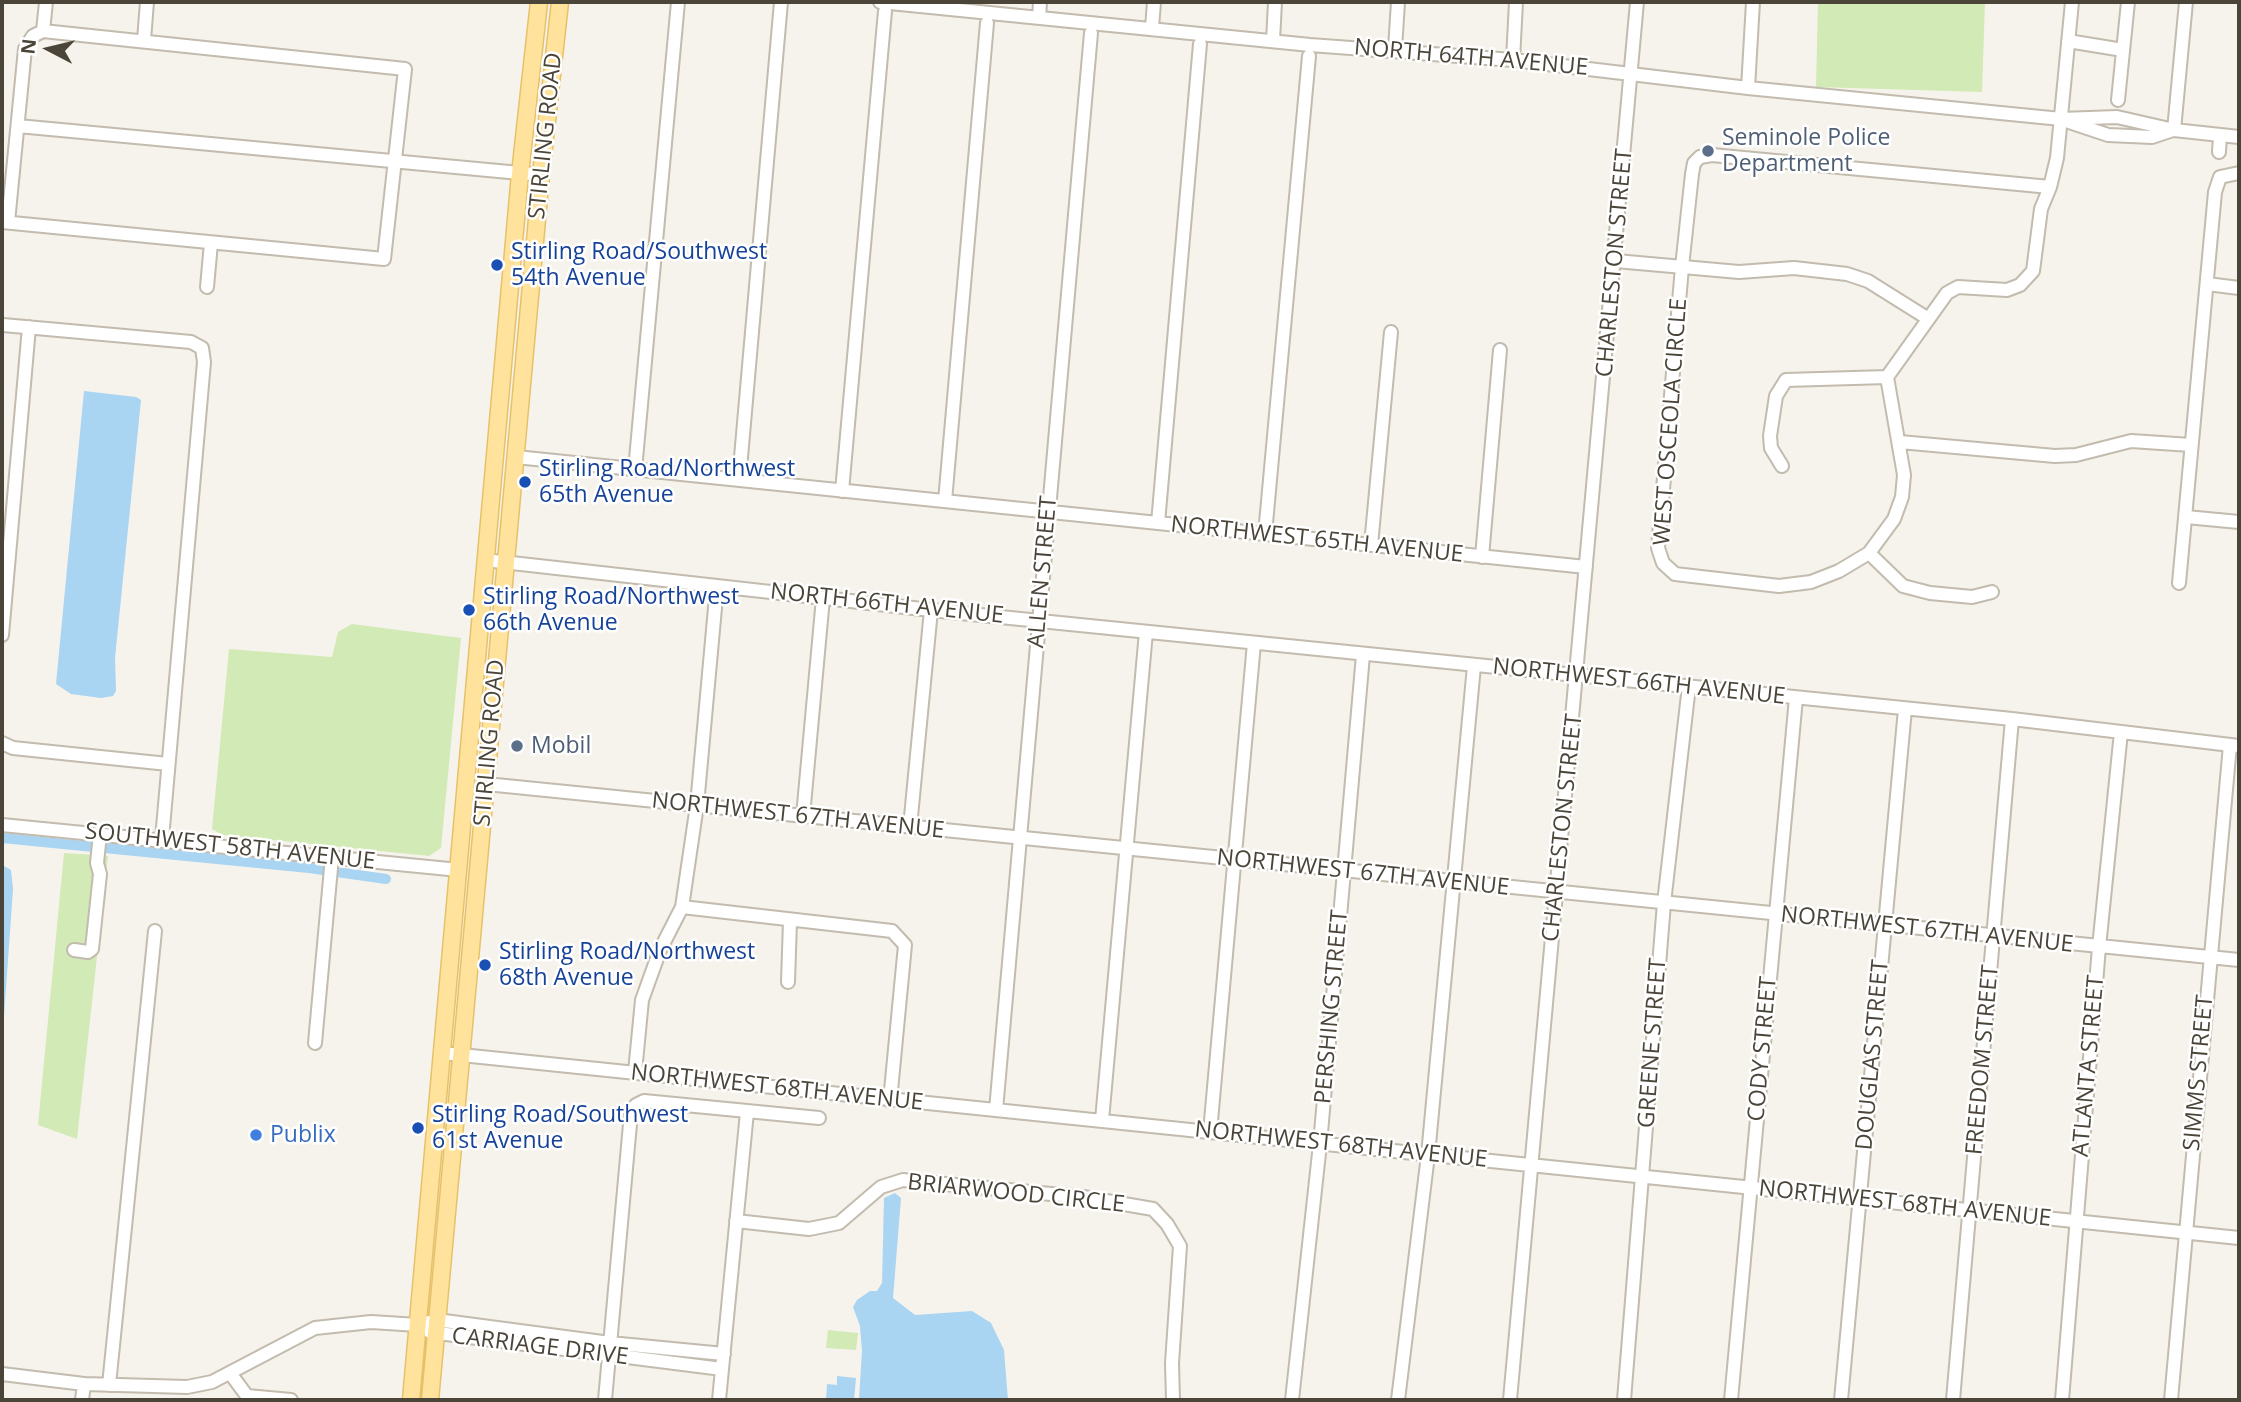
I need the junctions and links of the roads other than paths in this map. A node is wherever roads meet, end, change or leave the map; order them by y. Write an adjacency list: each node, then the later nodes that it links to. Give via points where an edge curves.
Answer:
1 (46, 2): 22 (street)
2 (147, 2): 24 (street)
3 (539, 2): 43 (main road, STIRLING ROAD)
4 (560, 2): 44 (main road, STIRLING ROAD)
5 (678, 2): 63 (street)
6 (781, 2): 64 (street)
7 (1040, 2): 19 (street)
8 (1154, 2): 21 (street)
9 (1275, 2): 25 (street)
10 (1398, 2): 28 (street)
11 (1516, 2): 31 (street)
12 (1637, 2): 32 (street, CHARLESTON STREET)
13 (1753, 2): 33 (street)
14 (2072, 2): 26 (street)
15 (2128, 2): 29 (street)
16 (2186, 2): 37 (street)
17 (937, 4): 18 (street, NORTH 64TH AVENUE); 19 (street, NORTH 64TH AVENUE)
18 (883, 6): 65 (street)
19 (1039, 18): 21 (street, NORTH 64TH AVENUE)
20 (988, 23): 66 (street)
21 (1152, 28): 25 (street, NORTH 64TH AVENUE)
22 (43, 31): 24 (street); 36 (street, via 33,36 25,49)
23 (1091, 33): 67 (street, ALLEN STREET)
24 (144, 40): 41 (street, via 405,69)
25 (1273, 41): 28 (street, NORTH 64TH AVENUE)
26 (2068, 41): 29 (street); 35 (street)
27 (1200, 44): 70 (street)
28 (1395, 49): 31 (street, NORTH 64TH AVENUE)
29 (2123, 50): 34 (street)
30 (1309, 56): 71 (street)
31 (1513, 60): 32 (street, NORTH 64TH AVENUE)
32 (1632, 81): 33 (street, NORTH 64TH AVENUE); 48 (street, CHARLESTON STREET)
33 (1748, 88): 35 (street, NORTH 64TH AVENUE)
34 (2118, 100)
35 (2060, 119): 37 (street, NORTH 64TH AVENUE, via 2108,135 2152,137); 45 (street)
36 (18, 126): 41 (street); 46 (street)
37 (2174, 130): 38 (street, NORTH 64TH AVENUE)
38 (2220, 136): 39 (street, NORTH 64TH AVENUE); 40 (street)
39 (2239, 137)
40 (2219, 152)
41 (394, 163): 43 (street); 47 (street, via 384,259)
42 (2239, 173): 50 (street, via 2220,177)
43 (520, 174): 44 (street); 75 (main road, STIRLING ROAD)
44 (541, 175): 61 (main road, STIRLING ROAD)
45 (2050, 187): 49 (street, WEST OSCEOLA CIRCLE, via 1700,157 1692,174); 53 (street, via 2041,209 2033,271 2020,285 2007,290 1958,287 1947,293)
46 (5, 222): 47 (street)
47 (211, 243): 51 (street)
48 (1615, 261): 49 (street); 77 (street, CHARLESTON STREET)
49 (1682, 267): 53 (street, via 1740,272 1794,268 1847,274 1868,281); 73 (street, WEST OSCEOLA CIRCLE, via 1658,548 1663,563 1675,573 1779,586 1839,572)
50 (2207, 284): 52 (street); 60 (street)
51 (207, 287)
52 (2239, 288)
53 (1927, 318): 58 (street)
54 (3, 324): 55 (street)
55 (29, 327): 85 (street); 98 (street, via 191,342 202,348)
56 (1391, 332): 72 (street)
57 (1500, 350): 74 (street)
58 (1887, 377): 59 (street, WEST OSCEOLA CIRCLE); 62 (street, via 1786,380 1776,396 1770,436 1771,449)
59 (1899, 442): 60 (street, via 2055,456 2131,441); 73 (street, WEST OSCEOLA CIRCLE, via 1902,497 1894,519)
60 (2191, 446): 68 (street)
61 (516, 457): 63 (street, NORTHWEST 65TH AVENUE); 76 (main road, STIRLING ROAD)
62 (1782, 466)
63 (635, 470): 64 (street, NORTHWEST 65TH AVENUE)
64 (739, 480): 65 (street, NORTHWEST 65TH AVENUE)
65 (842, 491): 66 (street, NORTHWEST 65TH AVENUE)
66 (945, 501): 67 (street, NORTHWEST 65TH AVENUE)
67 (1048, 512): 70 (street, NORTHWEST 65TH AVENUE); 83 (street, ALLEN STREET)
68 (2186, 517): 69 (street); 78 (street)
69 (2239, 522)
70 (1158, 523): 71 (street, NORTHWEST 65TH AVENUE)
71 (1265, 534): 72 (street, NORTHWEST 65TH AVENUE)
72 (1371, 545): 74 (street, NORTHWEST 65TH AVENUE)
73 (1869, 553): 80 (street, via 1903,586 1972,597)
74 (1482, 557): 77 (street, NORTHWEST 65TH AVENUE)
75 (485, 560): 76 (street, NORTH 66TH AVENUE); 92 (main road, STIRLING ROAD)
76 (506, 562): 79 (street, NORTH 66TH AVENUE); 99 (main road, STIRLING ROAD)
77 (1586, 567): 89 (street, CHARLESTON STREET)
78 (2179, 583)
79 (717, 586): 81 (street, NORTH 66TH AVENUE); 101 (street)
80 (1992, 592)
81 (824, 598): 82 (street, NORTH 66TH AVENUE); 102 (street)
82 (931, 610): 83 (street, NORTH 66TH AVENUE); 104 (street)
83 (1038, 620): 84 (street, NORTHWEST 66TH AVENUE); 106 (street, ALLEN STREET)
84 (1146, 632): 86 (street, NORTHWEST 66TH AVENUE); 108 (street)
85 (2, 635)
86 (1254, 643): 87 (street, NORTHWEST 66TH AVENUE); 110 (street)
87 (1363, 655): 88 (street, NORTHWEST 66TH AVENUE); 112 (street, PERSHING STREET)
88 (1474, 666): 89 (street, NORTHWEST 66TH AVENUE); 113 (street)
89 (1578, 676): 90 (street, NORTHWEST 66TH AVENUE); 114 (street, CHARLESTON STREET)
90 (1689, 686): 91 (street, NORTHWEST 66TH AVENUE); 115 (street, GREENE STREET)
91 (1796, 698): 93 (street, NORTHWEST 66TH AVENUE); 117 (street, CODY STREET)
92 (473, 709): 100 (main road, via 483,721 477,789); 111 (main road, STIRLING ROAD)
93 (1905, 709): 94 (street, NORTHWEST 66TH AVENUE); 119 (street, DOUGLAS STREET)
94 (2012, 719): 95 (street, NORTHWEST 66TH AVENUE); 121 (street, FREEDOM STREET)
95 (2121, 732): 97 (street, NORTHWEST 66TH AVENUE); 122 (street, ATLANTA STREET)
96 (2, 743): 98 (street, via 13,748)
97 (2235, 746): 124 (street, SIMMS STREET)
98 (168, 765): 107 (street)
99 (486, 784): 100 (main road, STIRLING ROAD); 101 (street, NORTHWEST 67TH AVENUE)
100 (484, 803): 129 (main road, STIRLING ROAD)
101 (697, 805): 102 (street, NORTHWEST 67TH AVENUE); 116 (street)
102 (803, 816): 104 (street, NORTHWEST 67TH AVENUE)
103 (2, 825): 105 (street, SOUTHWEST 58TH AVENUE)
104 (910, 827): 106 (street, NORTHWEST 67TH AVENUE)
105 (100, 836): 107 (street, SOUTHWEST 58TH AVENUE); 123 (street, via 92,949)
106 (1018, 838): 108 (street, NORTHWEST 67TH AVENUE); 132 (street, ALLEN STREET)
107 (162, 839): 109 (street, SOUTHWEST 58TH AVENUE)
108 (1125, 849): 110 (street, NORTHWEST 67TH AVENUE); 135 (street)
109 (332, 857): 111 (street, SOUTHWEST 58TH AVENUE); 127 (street)
110 (1234, 860): 112 (street, NORTHWEST 67TH AVENUE); 136 (street)
111 (459, 870): 128 (main road, STIRLING ROAD)
112 (1344, 871): 113 (street, NORTHWEST 67TH AVENUE); 137 (street, PERSHING STREET)
113 (1452, 883): 114 (street, NORTHWEST 67TH AVENUE); 138 (street)
114 (1556, 893): 115 (street, NORTHWEST 67TH AVENUE); 139 (street, CHARLESTON STREET)
115 (1664, 903): 117 (street, NORTHWEST 67TH AVENUE); 140 (street, GREENE STREET)
116 (682, 907): 118 (street); 130 (street, via 642,1000)
117 (1774, 915): 119 (street, NORTHWEST 67TH AVENUE); 141 (street, CODY STREET)
118 (790, 921): 126 (street); 131 (street, via 892,931 905,945)
119 (1884, 925): 121 (street, NORTHWEST 67TH AVENUE); 142 (street, DOUGLAS STREET)
120 (155, 931): 156 (street)
121 (1993, 935): 122 (street, NORTHWEST 67TH AVENUE); 143 (street, FREEDOM STREET)
122 (2099, 947): 124 (street, NORTHWEST 67TH AVENUE); 145 (street, ATLANTA STREET)
123 (74, 950)
124 (2209, 957): 125 (street, NORTHWEST 67TH AVENUE); 146 (street, SIMMS STREET)
125 (2239, 960)
126 (788, 982)
127 (315, 1043)
128 (442, 1053): 129 (street, NORTHWEST 68TH AVENUE); 148 (main road, STIRLING ROAD)
129 (461, 1055): 130 (street, NORTHWEST 68TH AVENUE); 149 (main road, STIRLING ROAD)
130 (635, 1072): 131 (street, NORTHWEST 68TH AVENUE)
131 (890, 1101): 132 (street, NORTHWEST 68TH AVENUE)
132 (996, 1110): 135 (street, NORTHWEST 68TH AVENUE)
133 (747, 1112): 134 (street); 144 (street); 150 (street, via 644,1101 631,1113)
134 (819, 1118)
135 (1102, 1120): 136 (street, NORTHWEST 68TH AVENUE)
136 (1210, 1132): 137 (street, NORTHWEST 68TH AVENUE)
137 (1320, 1144): 138 (street, NORTHWEST 68TH AVENUE); 164 (street, PERSHING STREET)
138 (1428, 1156): 139 (street, NORTHWEST 68TH AVENUE); 165 (street)
139 (1531, 1165): 140 (street, NORTHWEST 68TH AVENUE); 166 (street, CHARLESTON STREET)
140 (1643, 1177): 141 (street, NORTHWEST 68TH AVENUE); 167 (street, GREENE STREET)
141 (1752, 1188): 142 (street, NORTHWEST 68TH AVENUE); 168 (street, CODY STREET)
142 (1860, 1200): 143 (street, NORTHWEST 68TH AVENUE); 169 (street, DOUGLAS STREET)
143 (1970, 1210): 145 (street, NORTHWEST 68TH AVENUE); 170 (street, FREEDOM STREET)
144 (736, 1221): 151 (street); 163 (street, BRIARWOOD CIRCLE, via 809,1229 839,1223 881,1187 903,1180 1083,1197 1153,1209 1180,1247)
145 (2077, 1222): 146 (street, NORTHWEST 68TH AVENUE); 171 (street, ATLANTA STREET)
146 (2185, 1233): 147 (street, NORTHWEST 68TH AVENUE); 172 (street, SIMMS STREET)
147 (2239, 1238)
148 (418, 1325): 149 (street, CARRIAGE DRIVE); 153 (street, via 371,1322 315,1328); 159 (main road, STIRLING ROAD)
149 (436, 1328): 150 (street, CARRIAGE DRIVE); 160 (main road, STIRLING ROAD)
150 (609, 1349): 151 (street, CARRIAGE DRIVE); 152 (street, CARRIAGE DRIVE); 161 (street)
151 (724, 1354): 152 (street)
152 (722, 1369): 162 (street)
153 (230, 1373): 156 (street, via 187,1387); 158 (street, via 247,1396)
154 (2, 1374): 155 (street)
155 (83, 1384): 156 (street); 157 (street)
156 (110, 1385)
157 (82, 1400)
158 (285, 1400)
159 (411, 1400)
160 (430, 1400)
161 (605, 1400)
162 (719, 1400)
163 (1173, 1400)
164 (1292, 1400)
165 (1398, 1400)
166 (1510, 1400)
167 (1624, 1400)
168 (1731, 1400)
169 (1841, 1400)
170 (1953, 1400)
171 (2062, 1400)
172 (2171, 1400)

